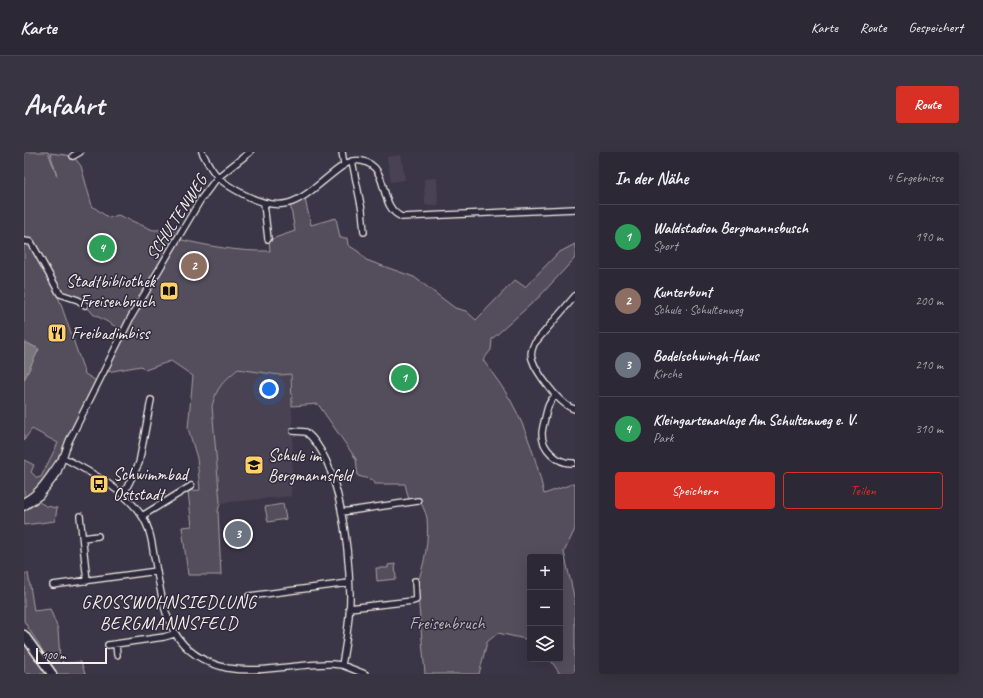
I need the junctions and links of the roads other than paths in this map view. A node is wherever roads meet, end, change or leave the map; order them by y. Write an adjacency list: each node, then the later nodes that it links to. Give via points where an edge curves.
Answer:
1 (80, 152): 5 (street)
2 (202, 152): 8 (street)
3 (250, 152): 8 (street, SCHULTENWEG)
4 (342, 152): 7 (street)
5 (73, 156)
6 (352, 161): 7 (street); 10 (street, via 365,162 376,170 390,208 402,217); 11 (street)
7 (344, 164): 9 (street, via 297,200 282,205)
8 (217, 178): 9 (street); 20 (street, SCHULTENWEG, via 201,199 134,312)
9 (264, 204): 12 (street)
10 (575, 209)
11 (364, 232)
12 (268, 239)
13 (24, 241): 15 (street, via 31,242 60,294)
14 (575, 296): 16 (street, via 534,344 531,352 534,363)
15 (85, 305)
16 (555, 396): 18 (street, via 563,404); 21 (street, via 548,406 542,434 544,442 553,456 567,464)
17 (150, 400): 23 (street, via 139,463)
18 (575, 409)
19 (293, 431): 27 (street, via 306,432 320,449)
20 (62, 457): 23 (street); 24 (street, SCHULTENWEG, via 40,488); 26 (street, SCHULTENWEG, via 59,471 48,488)
21 (573, 464)
22 (191, 486): 29 (street)
23 (123, 495): 29 (street)
24 (24, 501)
25 (418, 501): 27 (street)
26 (24, 507)
27 (342, 512): 35 (street)
28 (80, 516): 31 (street)
29 (142, 516): 32 (street, via 151,540)
30 (98, 536): 31 (street)
31 (83, 538): 33 (street)
32 (157, 571): 33 (street); 39 (street, via 163,605)
33 (87, 581): 36 (street)
34 (414, 581): 38 (street, via 416,600)
35 (349, 583): 37 (street); 38 (street)
36 (53, 585)
37 (249, 596)
38 (349, 608): 44 (street)
39 (174, 634): 41 (street); 45 (street, via 192,653 205,661)
40 (24, 635): 46 (street)
41 (116, 644): 42 (street); 43 (street)
42 (108, 645)
43 (117, 655)
44 (342, 665): 45 (street, via 323,664); 47 (street)
45 (255, 672)
46 (52, 674)
47 (365, 674)

